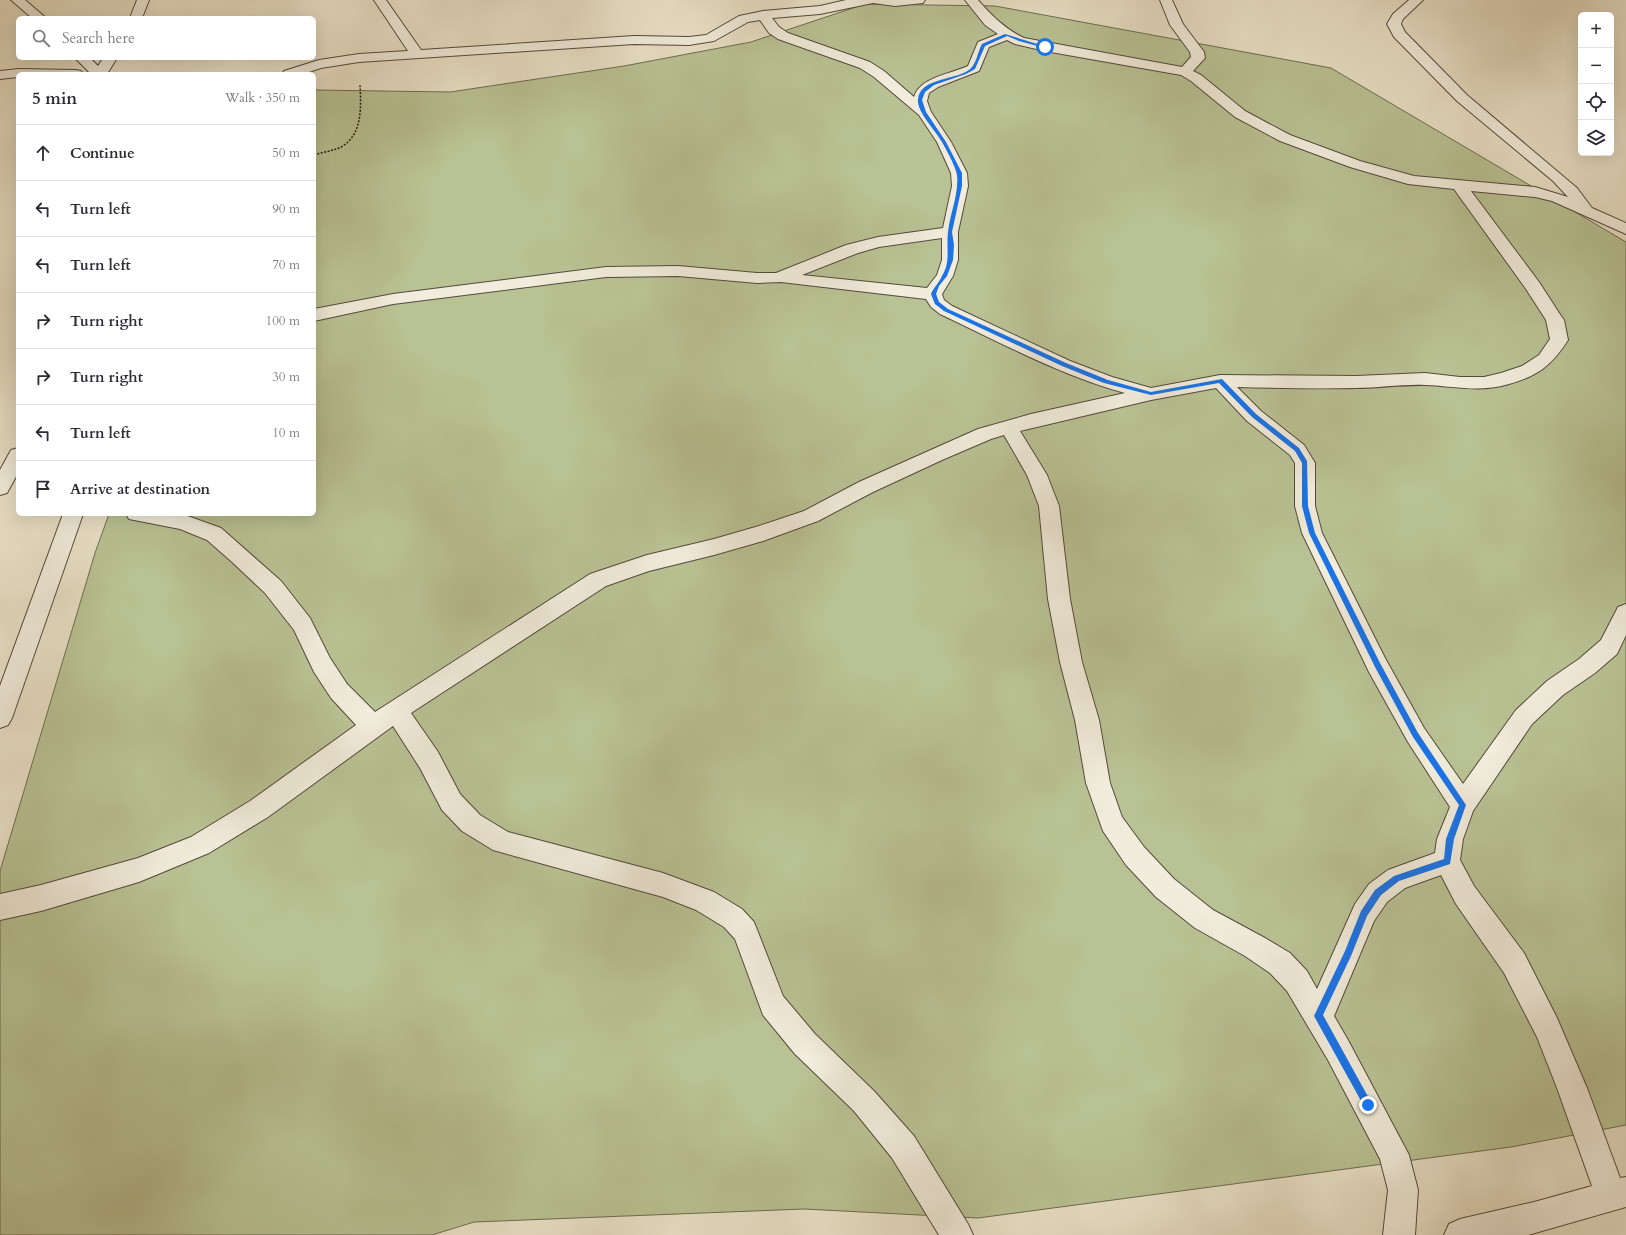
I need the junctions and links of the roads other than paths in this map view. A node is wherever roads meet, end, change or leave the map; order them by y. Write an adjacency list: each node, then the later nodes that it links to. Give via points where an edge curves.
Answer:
1 (17, 0): 13 (street)
2 (143, 0): 14 (street)
3 (380, 0): 16 (street)
4 (800, 0): 11 (street)
5 (870, 0): 11 (street)
6 (876, 0): 7 (street)
7 (919, 0)
8 (971, 0): 15 (street, via 990,22)
9 (1166, 0): 22 (street, via 1183,34 1197,52 1198,58)
10 (1417, 0): 27 (street, via 1394,24 1399,34 1462,98 1567,186)
11 (845, 4): 12 (street, via 820,10)
12 (763, 15): 16 (street, via 744,19 709,38 689,41 613,41); 25 (street, via 770,26 783,36 865,65)
13 (37, 16)
14 (137, 16)
15 (1007, 35): 22 (street, via 1045,47); 25 (street, via 983,45 974,68 933,84 923,91 920,100)
16 (418, 56): 21 (street, via 359,58 319,64)
17 (84, 60): 19 (street)
18 (109, 60): 20 (street)
19 (98, 72)
20 (101, 72)
21 (295, 72)
22 (1185, 72): 26 (street, via 1240,114 1285,138 1389,175 1413,181)
23 (16, 74): 24 (street)
24 (0, 75)
25 (924, 112): 29 (street, via 944,142 959,173 960,186)
26 (1459, 186): 27 (street, via 1535,192); 33 (street, via 1555,320 1559,340 1545,359 1528,370 1505,379 1484,383 1425,379 1341,382)
27 (1586, 210): 28 (street)
28 (1626, 229)
29 (950, 232): 30 (street, via 878,242 852,249); 31 (street, via 950,260 945,276)
30 (778, 278): 31 (street); 32 (street, via 678,272 606,272 393,299)
31 (933, 294): 34 (street, via 937,303 946,310 1064,365 1106,382)
32 (316, 314)
33 (1220, 381): 34 (street); 44 (street, via 1254,416 1297,450 1305,463 1305,506 1312,533 1396,700)
34 (1151, 394): 35 (street)
35 (1009, 428): 41 (street, via 986,434 935,455 811,516 742,539 647,562 598,580); 47 (street, via 1037,476 1049,506 1059,600 1071,662 1086,720 1098,783 1112,823 1135,856 1165,888 1204,918 1280,963 1297,981)
36 (16, 459): 37 (street)
37 (0, 488)
38 (72, 516): 42 (street)
39 (148, 516): 43 (street, via 183,522 214,534 273,587 302,624 322,665 339,691)
40 (1626, 613): 44 (street, via 1609,647 1555,688 1524,717)
41 (396, 711): 43 (street); 49 (street, via 429,760 451,802 470,823 502,842 663,885 705,901 733,918 745,931 773,1004 805,1044 864,1101 903,1147)
42 (0, 718)
43 (374, 726): 46 (street, via 259,809 200,845 139,870)
44 (1463, 805): 45 (street, via 1450,839)
45 (1447, 861): 47 (street, via 1397,879 1378,893 1364,913); 48 (street, via 1465,895 1514,963 1547,1028)
46 (0, 907)
47 (1318, 1016): 50 (street, via 1394,1155 1402,1190)
48 (1619, 1194): 51 (street, via 1534,1218)
49 (958, 1235)
50 (1399, 1235)
51 (1460, 1235)

